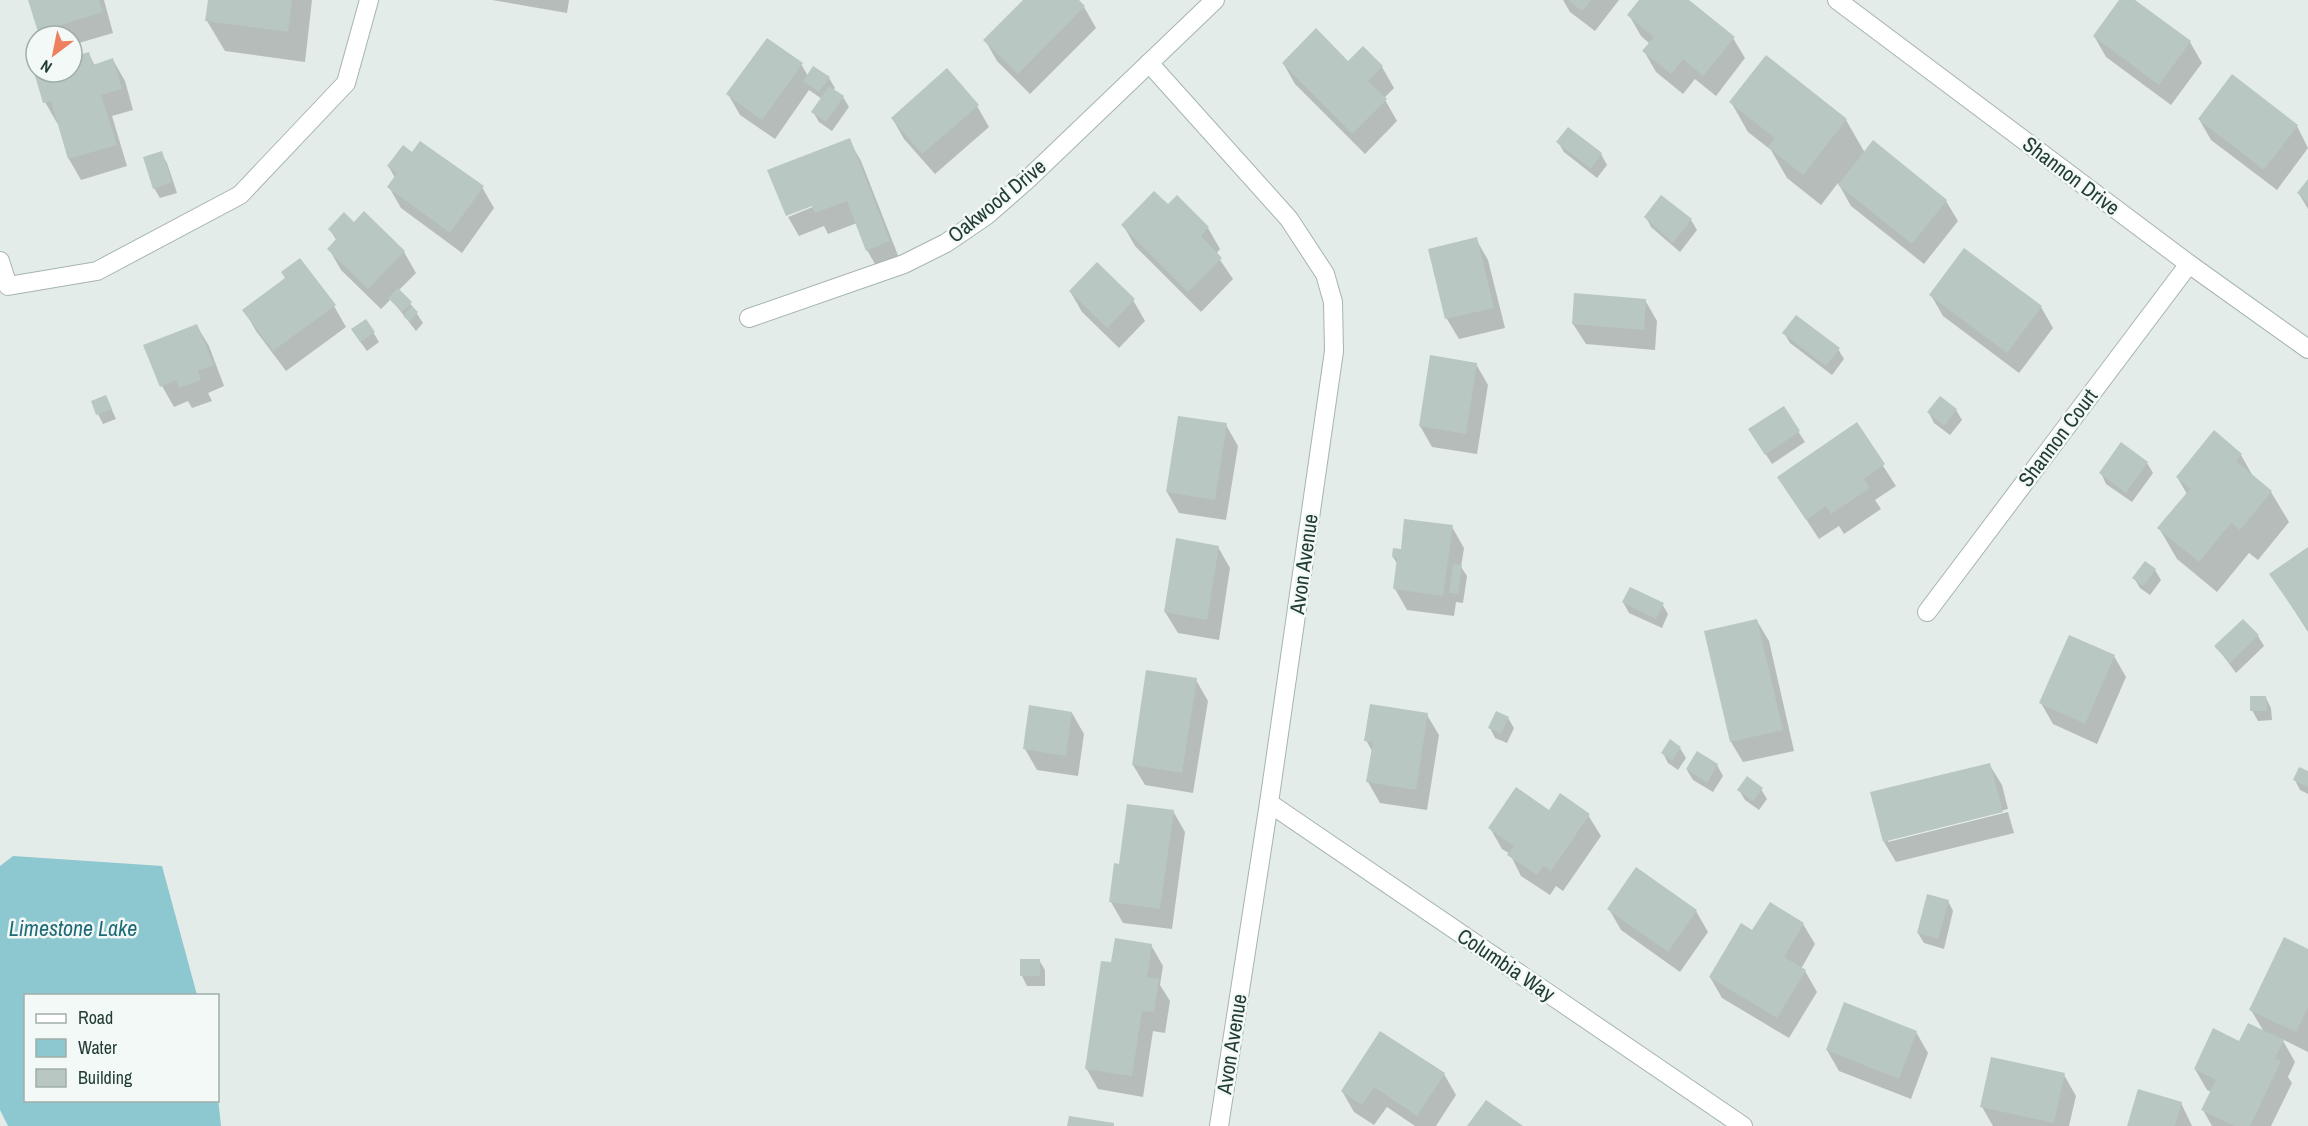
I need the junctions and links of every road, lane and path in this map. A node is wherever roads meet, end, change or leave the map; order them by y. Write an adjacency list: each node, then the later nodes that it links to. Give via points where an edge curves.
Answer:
1 (369, 0): 5 (street, via 346,83 240,195 97,271 8,286)
2 (1215, 0): 4 (street)
3 (1837, 0): 6 (street, Shannon Drive)
4 (1149, 63): 7 (street, Oakwood Drive, via 1027,180 987,215 946,243 904,264); 10 (street, Avon Avenue, via 1289,219 1325,274 1334,302 1334,351)
5 (0, 261)
6 (2188, 264): 8 (street, Shannon Drive); 9 (street, Shannon Court)
7 (749, 318)
8 (2308, 349)
9 (1928, 612)
10 (1269, 803): 11 (street, Avon Avenue); 12 (street, Columbia Way)
11 (1220, 1126)
12 (1743, 1126)

